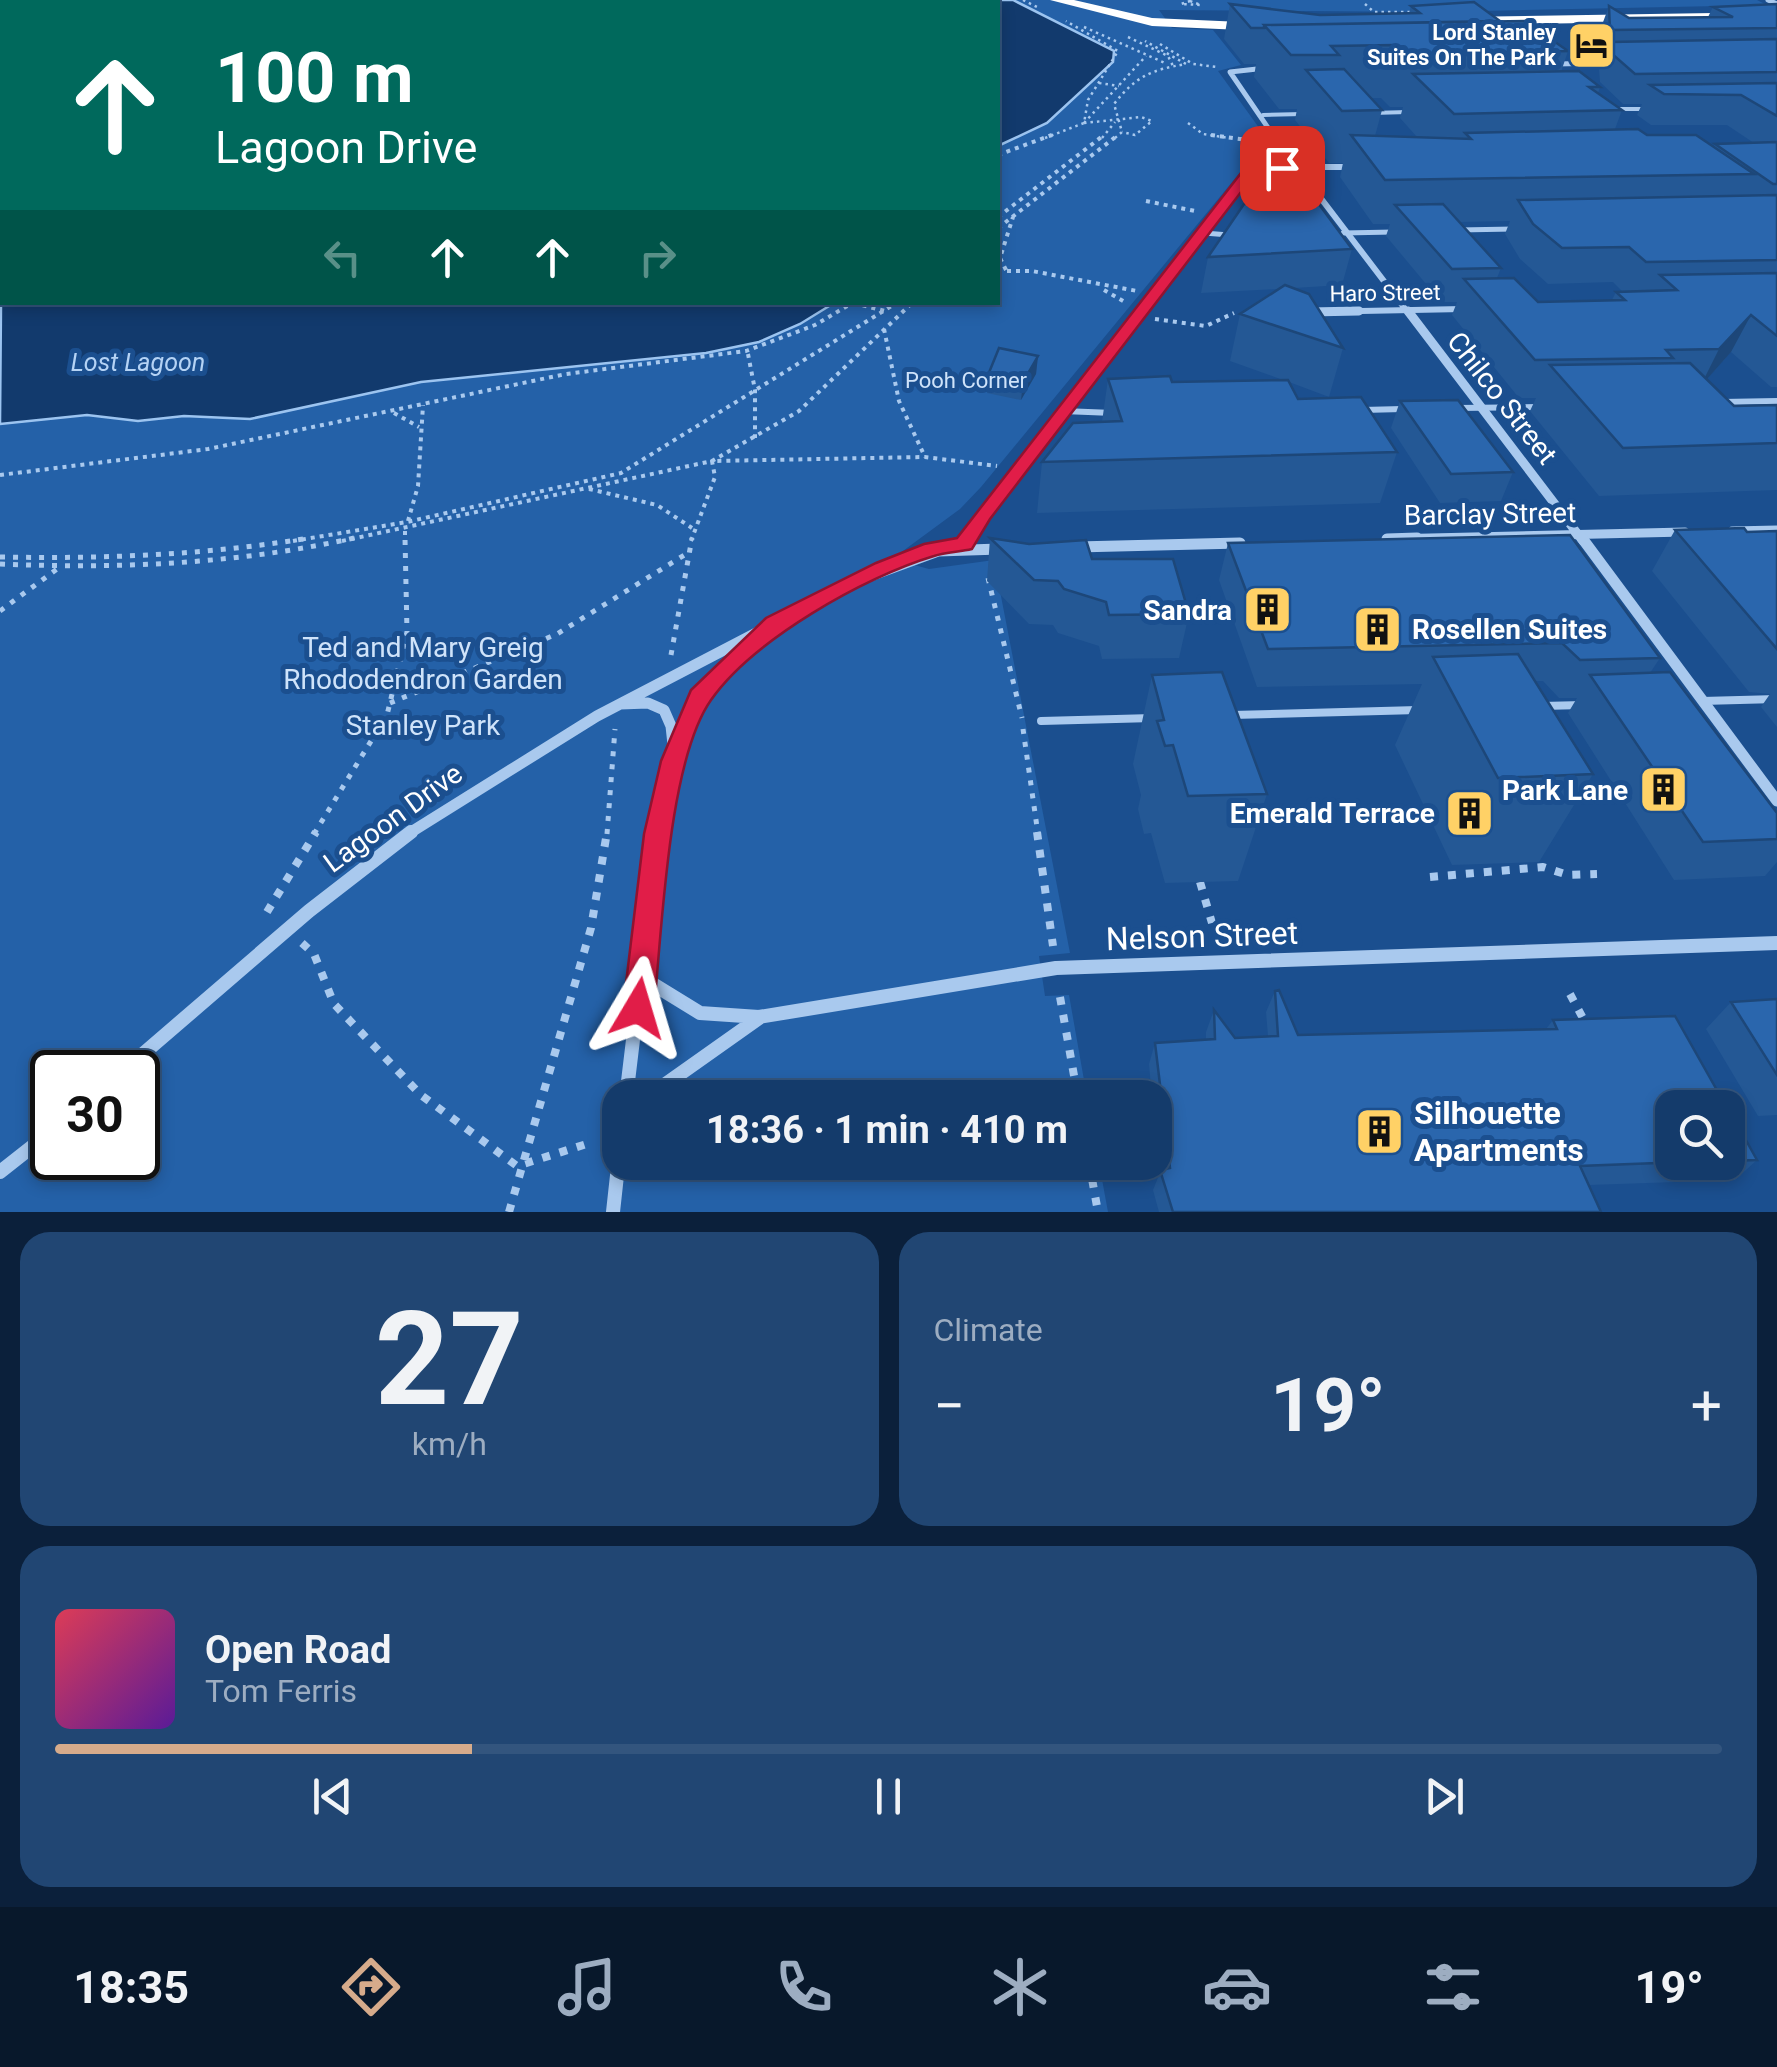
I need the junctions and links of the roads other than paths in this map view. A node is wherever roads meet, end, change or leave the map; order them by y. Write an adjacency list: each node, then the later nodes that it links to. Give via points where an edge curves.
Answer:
1 (1056, 0): 3 (highway)
2 (1768, 0): 4 (street)
3 (1090, 3): 7 (highway)
4 (1777, 4)
5 (1777, 16): 6 (highway, via 1498,25)
6 (1433, 17)
7 (1166, 18): 8 (highway); 8 (highway); 8 (highway, via 1193,26)
8 (1281, 21)
9 (1620, 63): 10 (street)
10 (1538, 64)
11 (1278, 68): 16 (street, via 1232,70)
12 (1666, 108): 13 (lane)
13 (1598, 110): 18 (street)
14 (1417, 112): 15 (lane)
15 (1364, 113)
16 (1263, 114): 17 (lane); 19 (street)
17 (1312, 114)
18 (1608, 117)
19 (1282, 148)
20 (1376, 166): 27 (street, Chilco Street, via 1297,167)
21 (1282, 168): 25 (street, via 1246,176)
22 (1520, 229): 23 (lane)
23 (1441, 230)
24 (1402, 232): 27 (lane)
25 (1204, 233): 28 (lane); 39 (street)
26 (1328, 233): 27 (lane)
27 (1347, 233): 30 (street, Chilco Street)
28 (1237, 234)
29 (1471, 309): 30 (street, Haro Street)
30 (1404, 310): 31 (street, Haro Street); 36 (street, Chilco Street)
31 (1294, 312)
32 (1777, 401): 33 (lane)
33 (1720, 402)
34 (1556, 406): 36 (lane)
35 (1443, 408): 36 (lane)
36 (1482, 408): 44 (street, Chilco Street)
37 (1405, 409): 38 (lane)
38 (1348, 410)
39 (1062, 412): 40 (lane); 47 (street)
40 (1120, 413)
41 (1777, 530): 43 (street)
42 (1702, 531): 44 (street, Barclay Street)
43 (1720, 531)
44 (1579, 534): 45 (street, Barclay Street); 52 (street, Chilco Street)
45 (1378, 539)
46 (1258, 542): 49 (street)
47 (964, 544): 48 (street); 50 (street, Lagoon Drive, via 884,568)
48 (1020, 548)
49 (1059, 548)
50 (774, 624): 54 (street, Lagoon Drive); 61 (street, via 700,696)
51 (1777, 698): 52 (lane)
52 (1702, 701): 53 (lane); 62 (street, Chilco Street)
53 (1690, 702)
54 (614, 704): 61 (street, via 650,700 662,707 672,723); 66 (street, Lagoon Drive, via 424,822 286,928)
55 (1598, 704): 56 (lane)
56 (1539, 706)
57 (1421, 710): 58 (lane)
58 (1224, 715)
59 (1169, 717): 60 (lane)
60 (1041, 721)
61 (674, 761): 64 (street, via 658,834)
62 (1777, 801)
63 (1777, 943): 65 (street, Nelson Street, via 1056,968)
64 (642, 978): 65 (street, Nelson Street, via 700,1013); 67 (street)
65 (759, 1017): 68 (street)
66 (147, 1050)
67 (628, 1080)
68 (671, 1080)
69 (30, 1148): 70 (street)
70 (0, 1172)
71 (616, 1180): 72 (street)
72 (613, 1212)

